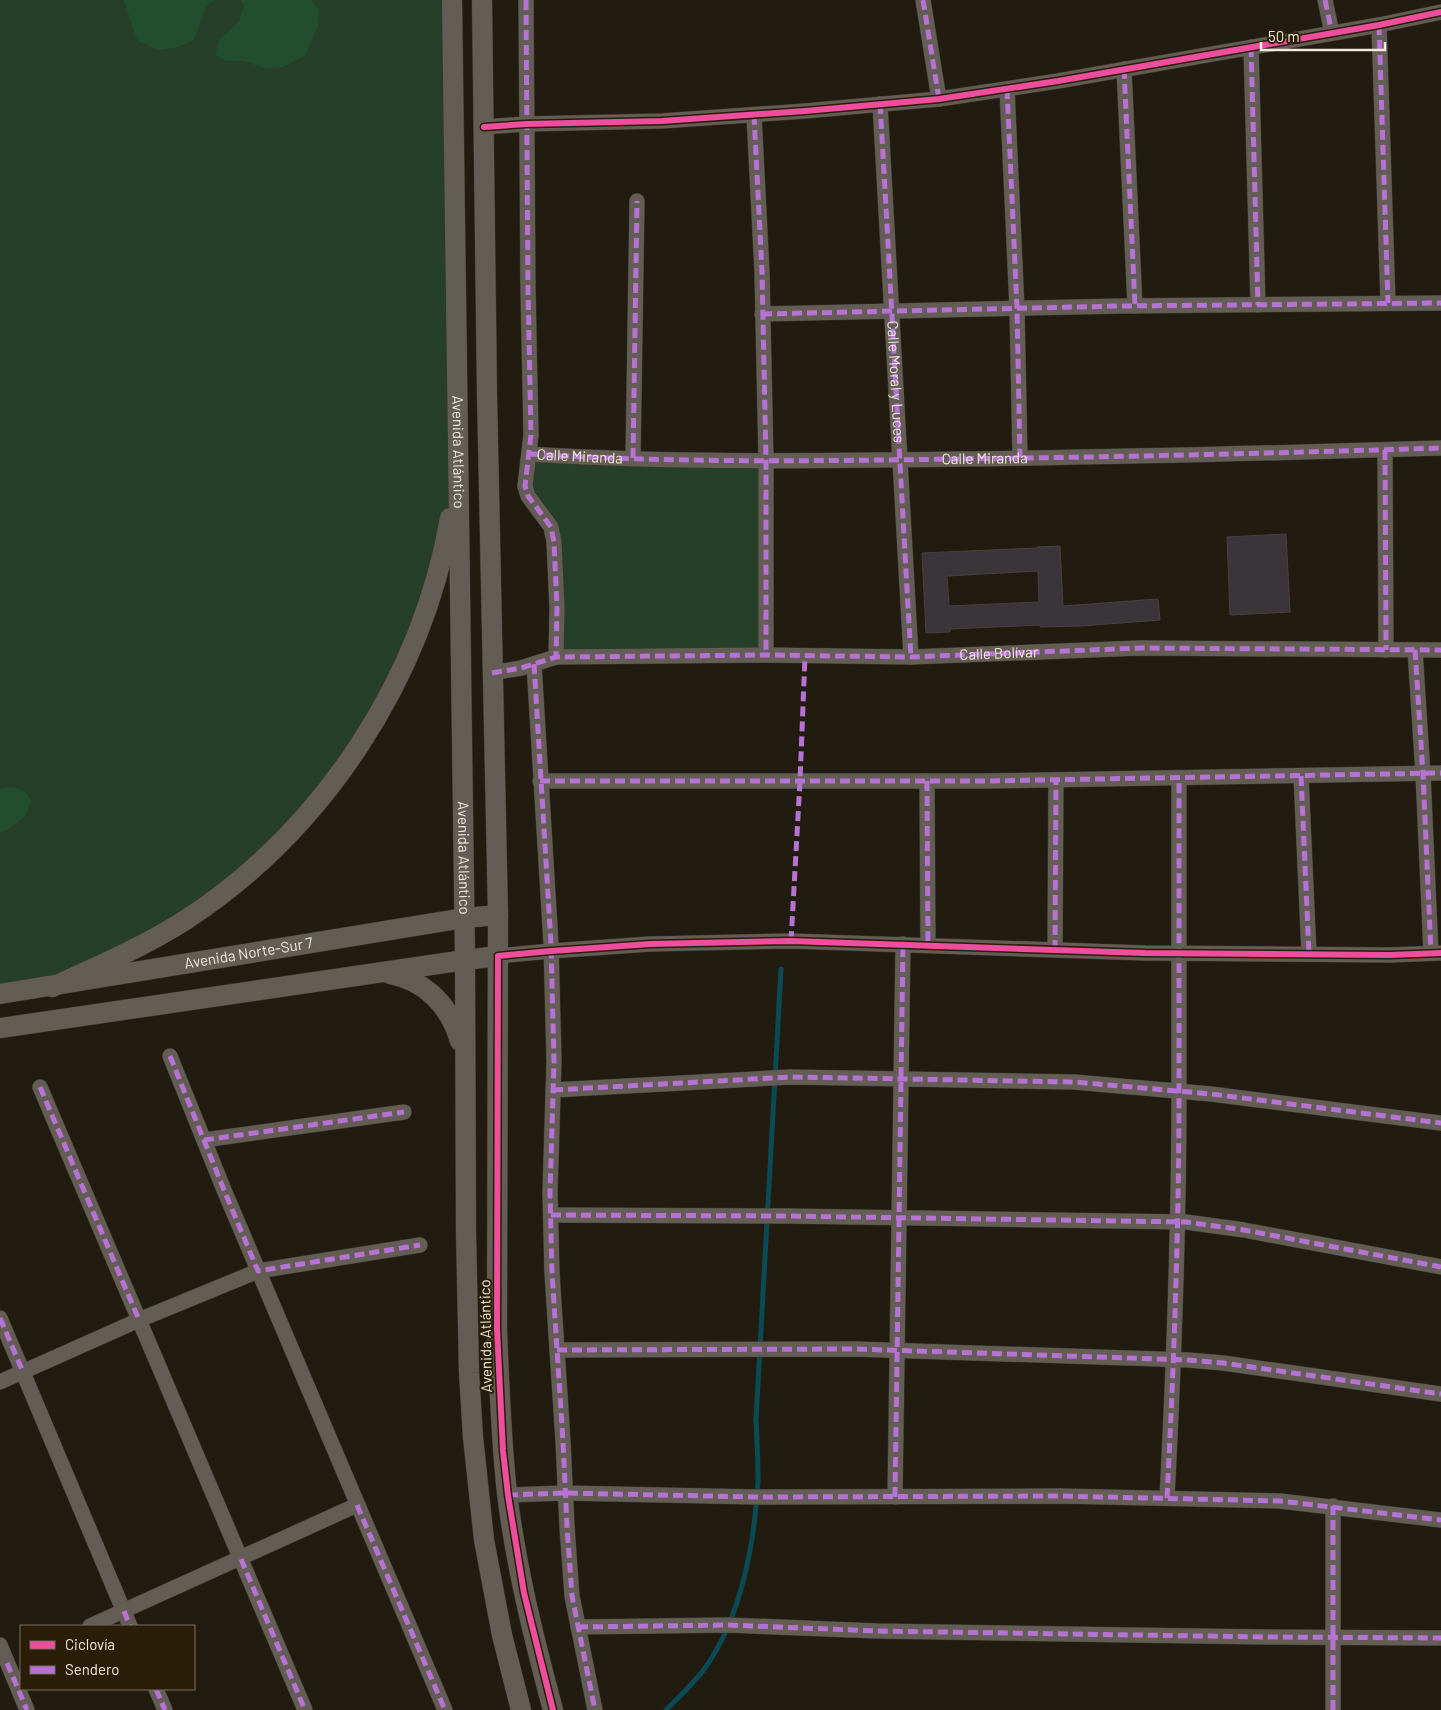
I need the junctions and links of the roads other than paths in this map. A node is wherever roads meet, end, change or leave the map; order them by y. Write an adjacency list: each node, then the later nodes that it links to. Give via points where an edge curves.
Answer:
1 (452, 0): 32 (main road, Avenida Atlántico)
2 (482, 0): 16 (main road, Avenida Atlántico)
3 (526, 0): 15 (street)
4 (923, 0): 12 (street)
5 (1325, 0): 8 (street)
6 (1441, 12): 7 (street)
7 (1379, 25): 8 (street); 18 (street)
8 (1332, 33): 9 (street)
9 (1251, 47): 10 (street); 20 (street)
10 (1124, 69): 11 (street); 21 (street)
11 (1007, 89): 12 (street); 22 (street)
12 (939, 99): 13 (street)
13 (880, 104): 14 (street); 23 (street, Calle Moral y Luces)
14 (754, 115): 15 (street); 24 (street)
15 (526, 124): 16 (street); 27 (street)
16 (484, 127): 40 (main road, Avenida Atlántico)
17 (638, 201): 28 (street)
18 (1388, 303): 19 (street); 20 (street)
19 (1441, 303)
20 (1258, 305): 21 (street)
21 (1135, 306): 22 (street)
22 (1016, 308): 23 (street); 29 (street)
23 (893, 310): 24 (street); 31 (street, Calle Moral y Luces)
24 (762, 314): 30 (street)
25 (1441, 448): 26 (street, Calle Miranda)
26 (1385, 450): 29 (street, Calle Miranda); 33 (street)
27 (529, 454): 28 (street, Calle Miranda); 37 (street, via 528,496 551,527 554,542)
28 (633, 458): 30 (street, Calle Miranda)
29 (1020, 458): 31 (street, Calle Miranda)
30 (766, 460): 31 (street, Calle Miranda); 36 (street)
31 (899, 460): 38 (street, Calle Moral y Luces)
32 (457, 464): 49 (main road, Avenida Atlántico); 60 (main road, via 442,555 415,639 372,726 346,764 281,841 252,869 188,918 116,959)
33 (1386, 650): 34 (street, Calle Bolívar); 38 (street, Calle Bolívar, via 1140,648)
34 (1415, 650): 35 (street, Calle Bolívar); 42 (street)
35 (1441, 650)
36 (766, 655): 37 (street, Calle Bolívar); 38 (street, Calle Bolívar)
37 (556, 657): 39 (street, Calle Bolívar)
38 (911, 657)
39 (534, 664): 40 (street, Calle Bolívar); 46 (street)
40 (492, 673): 48 (main road, Avenida Atlántico)
41 (1441, 773): 42 (street)
42 (1423, 774): 43 (street); 54 (street)
43 (1300, 776): 44 (street); 56 (street)
44 (1179, 778): 45 (street); 55 (street)
45 (1056, 780): 47 (street); 52 (street)
46 (540, 781): 47 (street); 53 (street)
47 (927, 781): 51 (street)
48 (498, 915): 49 (main road, Avenida Norte-Sur 7); 57 (main road, Avenida Atlántico)
49 (464, 918): 58 (main road, Avenida Atlántico); 60 (main road, Avenida Norte-Sur 7)
50 (903, 944): 51 (street); 53 (street, via 791,940); 65 (street)
51 (928, 945): 52 (street)
52 (1055, 950): 55 (street)
53 (551, 951): 57 (street); 67 (street)
54 (1436, 953): 56 (street)
55 (1178, 954): 56 (street); 68 (street)
56 (1309, 954)
57 (498, 956): 58 (main road); 87 (main road, Avenida Atlántico, via 497,1329)
58 (465, 960): 59 (main road); 64 (main road, Avenida Atlántico)
59 (380, 972): 62 (main road); 64 (main road, via 417,982 442,1003 457,1030)
60 (52, 986): 61 (main road, Avenida Norte-Sur 7)
61 (0, 994)
62 (0, 1028)
63 (170, 1056): 71 (street)
64 (465, 1062): 107 (main road, Avenida Atlántico, via 469,1373 473,1437 484,1540 502,1635)
65 (901, 1079): 67 (street, via 759,1078); 68 (street, via 1074,1082); 73 (street)
66 (40, 1087): 79 (street)
67 (553, 1090): 72 (street)
68 (1179, 1091): 70 (street); 74 (street)
69 (404, 1112): 71 (street)
70 (1441, 1123)
71 (204, 1140): 77 (street)
72 (551, 1215): 73 (street); 80 (street)
73 (898, 1218): 74 (street); 81 (street)
74 (1177, 1222): 76 (street); 82 (street)
75 (420, 1245): 77 (street)
76 (1441, 1267)
77 (258, 1271): 79 (street); 90 (street)
78 (0, 1318): 83 (street)
79 (139, 1320): 83 (street); 93 (street)
80 (557, 1350): 81 (street); 86 (street)
81 (898, 1351): 82 (street); 88 (street)
82 (1174, 1359): 85 (street, via 1224,1363); 89 (street)
83 (23, 1372): 84 (street); 94 (street)
84 (0, 1382)
85 (1441, 1394)
86 (565, 1493): 87 (street); 88 (street); 97 (street, via 572,1596)
87 (508, 1495): 108 (main road, Avenida Atlántico, via 524,1593)
88 (895, 1497): 89 (street)
89 (1167, 1498): 91 (street)
90 (357, 1505): 93 (street); 106 (street)
91 (1333, 1506): 92 (street); 98 (street)
92 (1441, 1520)
93 (241, 1559): 94 (street); 105 (street)
94 (124, 1611): 95 (street); 96 (street)
95 (92, 1625)
96 (130, 1625)
97 (578, 1627): 98 (street, via 712,1625 877,1631); 109 (street)
98 (1332, 1637): 99 (street); 110 (street)
99 (1441, 1638)
100 (0, 1645): 101 (street)
101 (10, 1662): 103 (street)
102 (156, 1690): 104 (street)
103 (27, 1710)
104 (165, 1710)
105 (306, 1710)
106 (444, 1710)
107 (521, 1710)
108 (553, 1710)
109 (595, 1710)
110 (1333, 1710)

